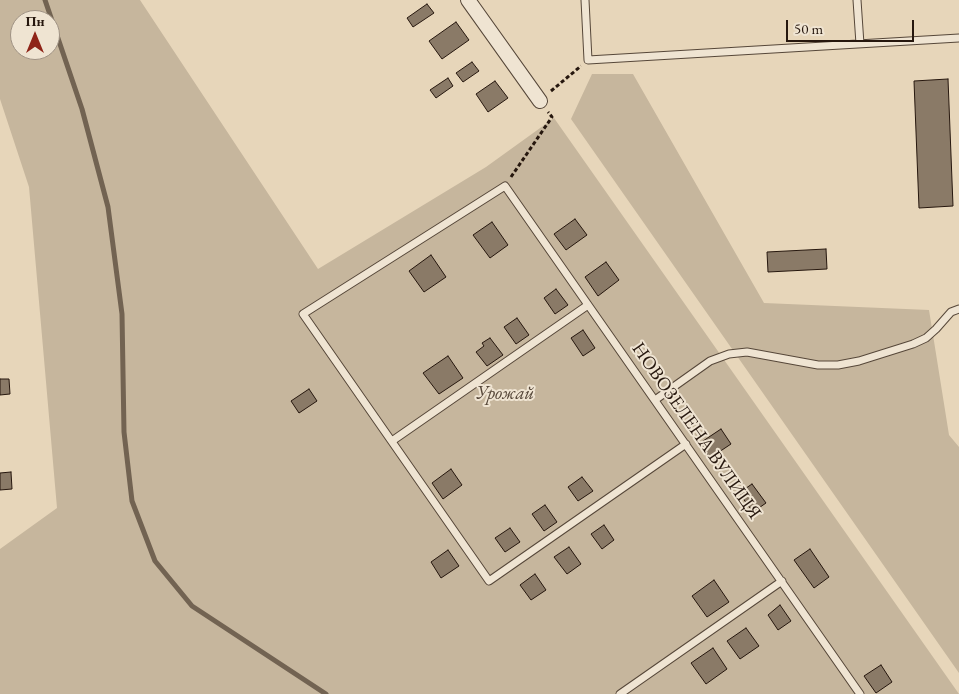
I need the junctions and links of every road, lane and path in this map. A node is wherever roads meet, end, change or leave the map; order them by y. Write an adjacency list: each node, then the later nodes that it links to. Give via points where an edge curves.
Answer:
1 (468, 0): 7 (street)
2 (585, 0): 6 (lane)
3 (857, 0): 5 (lane)
4 (959, 38): 5 (lane)
5 (860, 44): 6 (lane)
6 (588, 60): 7 (path)
7 (540, 101)
8 (552, 117): 9 (path)
9 (505, 186): 10 (lane, НОВОЗЕЛЕНА ВУЛИЦЯ); 13 (lane, via 303,314)
10 (588, 304): 12 (lane, НОВОЗЕЛЕНА ВУЛИЦЯ); 13 (lane)
11 (959, 309): 12 (lane, via 951,312 926,338 914,344 845,364 818,365 747,352 729,354 710,361)
12 (655, 400): 14 (lane, НОВОЗЕЛЕНА ВУЛИЦЯ)
13 (392, 441): 14 (lane, via 489,581)
14 (686, 444): 15 (lane, НОВОЗЕЛЕНА ВУЛИЦЯ)
15 (782, 581): 16 (lane); 17 (lane, НОВОЗЕЛЕНА ВУЛИЦЯ)
16 (620, 694)
17 (860, 694)

